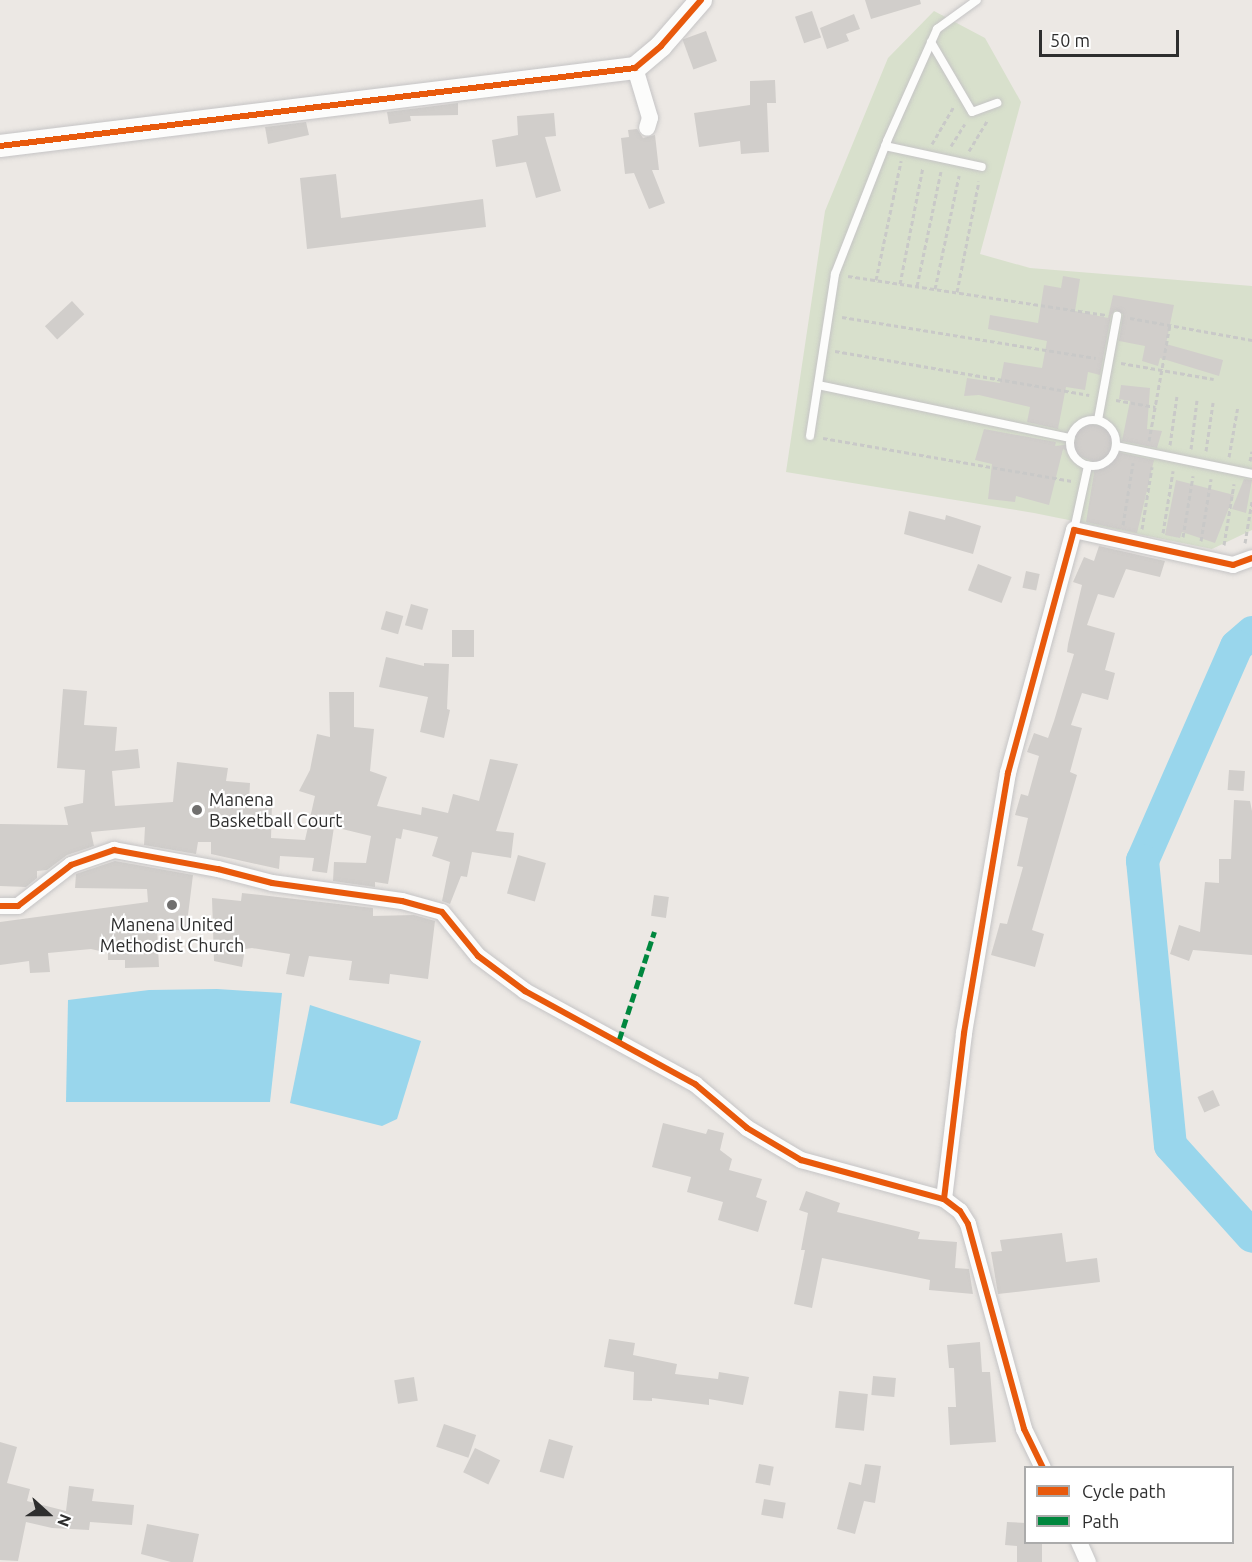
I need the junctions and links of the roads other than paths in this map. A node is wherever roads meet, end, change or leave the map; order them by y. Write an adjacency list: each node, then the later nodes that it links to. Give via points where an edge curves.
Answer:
1 (701, 0): 4 (street, via 661,46)
2 (977, 0): 3 (lane, via 937,29)
3 (931, 42): 5 (lane, via 972,112); 8 (lane)
4 (635, 68): 6 (street, via 650,118); 7 (street)
5 (997, 104)
6 (647, 129)
7 (0, 146)
8 (885, 146): 9 (lane); 11 (lane, via 835,274)
9 (982, 167)
10 (1117, 316): 12 (lane)
11 (818, 385): 13 (lane); 14 (lane)
12 (1098, 420): 14 (lane, via 1080,423); 15 (lane, via 1112,429)
13 (810, 436)
14 (1070, 438): 16 (lane, via 1073,456)
15 (1116, 446): 16 (lane, via 1106,463); 17 (lane)
16 (1088, 466): 18 (lane)
17 (1252, 474)
18 (1074, 530): 19 (street, via 1233,565); 21 (street, via 1008,773 964,1033)
19 (1248, 553)
20 (0, 906): 21 (street, via 18,906 71,865 114,850 218,868 272,883 402,901 442,912 478,956 525,991 695,1084 747,1128 801,1160)
21 (944, 1199): 22 (street, via 960,1211 968,1224 1024,1429)
22 (1042, 1466)
23 (1080, 1544): 24 (street)
24 (1088, 1562)

